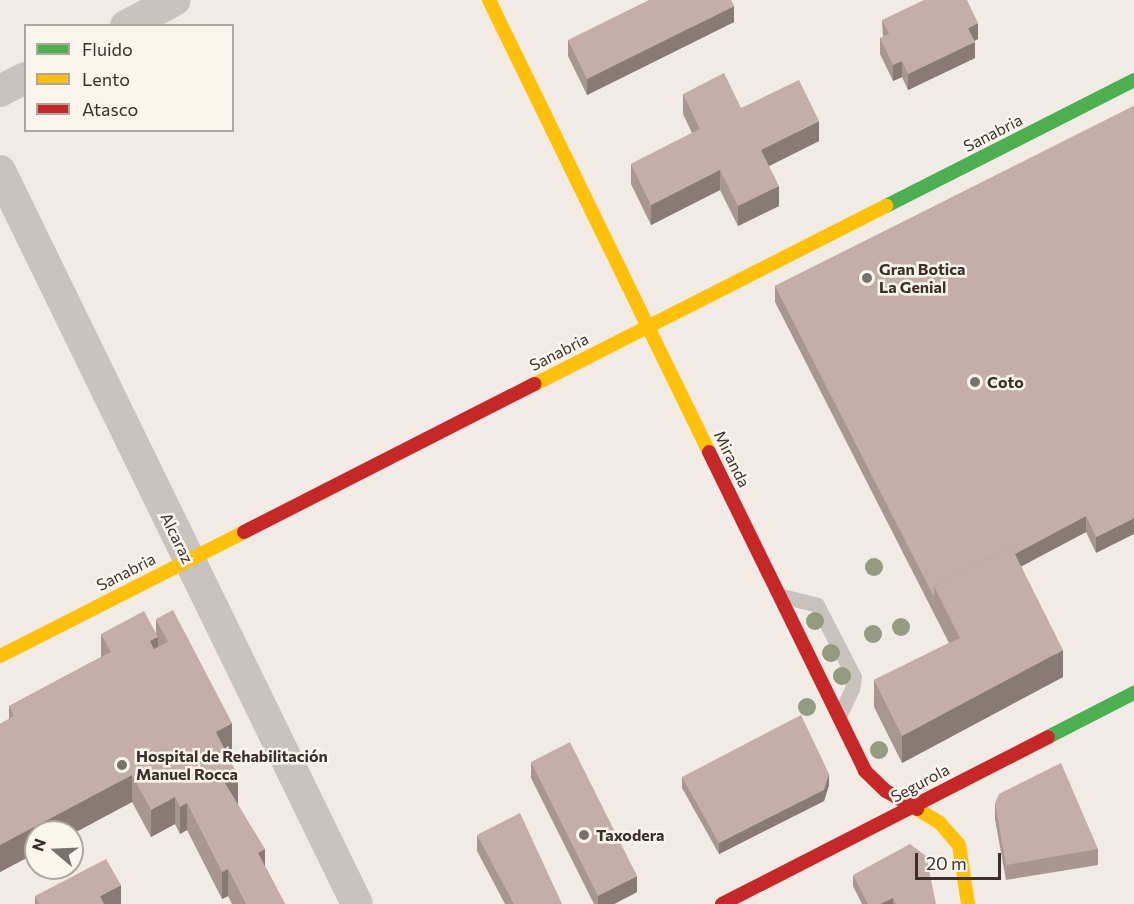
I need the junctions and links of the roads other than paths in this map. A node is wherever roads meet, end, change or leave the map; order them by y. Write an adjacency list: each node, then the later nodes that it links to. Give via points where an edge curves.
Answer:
1 (175, 0): 3 (street)
2 (489, 0): 8 (street, Miranda)
3 (130, 24)
4 (24, 79): 6 (street)
5 (1134, 80): 8 (street, Sanabria)
6 (0, 91)
7 (0, 171): 9 (street, Alcaraz)
8 (648, 325): 9 (street, Sanabria); 10 (street, Miranda)
9 (187, 559): 11 (street, Sanabria); 15 (street, Alcaraz)
10 (781, 596): 13 (street, Miranda); 13 (lane, via 817,605 854,677)
11 (0, 656)
12 (1134, 693): 14 (street, Segurola)
13 (839, 716): 14 (street, Miranda, via 865,771 886,791)
14 (912, 806): 16 (street, Segurola); 17 (street, Miranda, via 939,822 959,845)
15 (357, 904)
16 (722, 904)
17 (968, 904)

